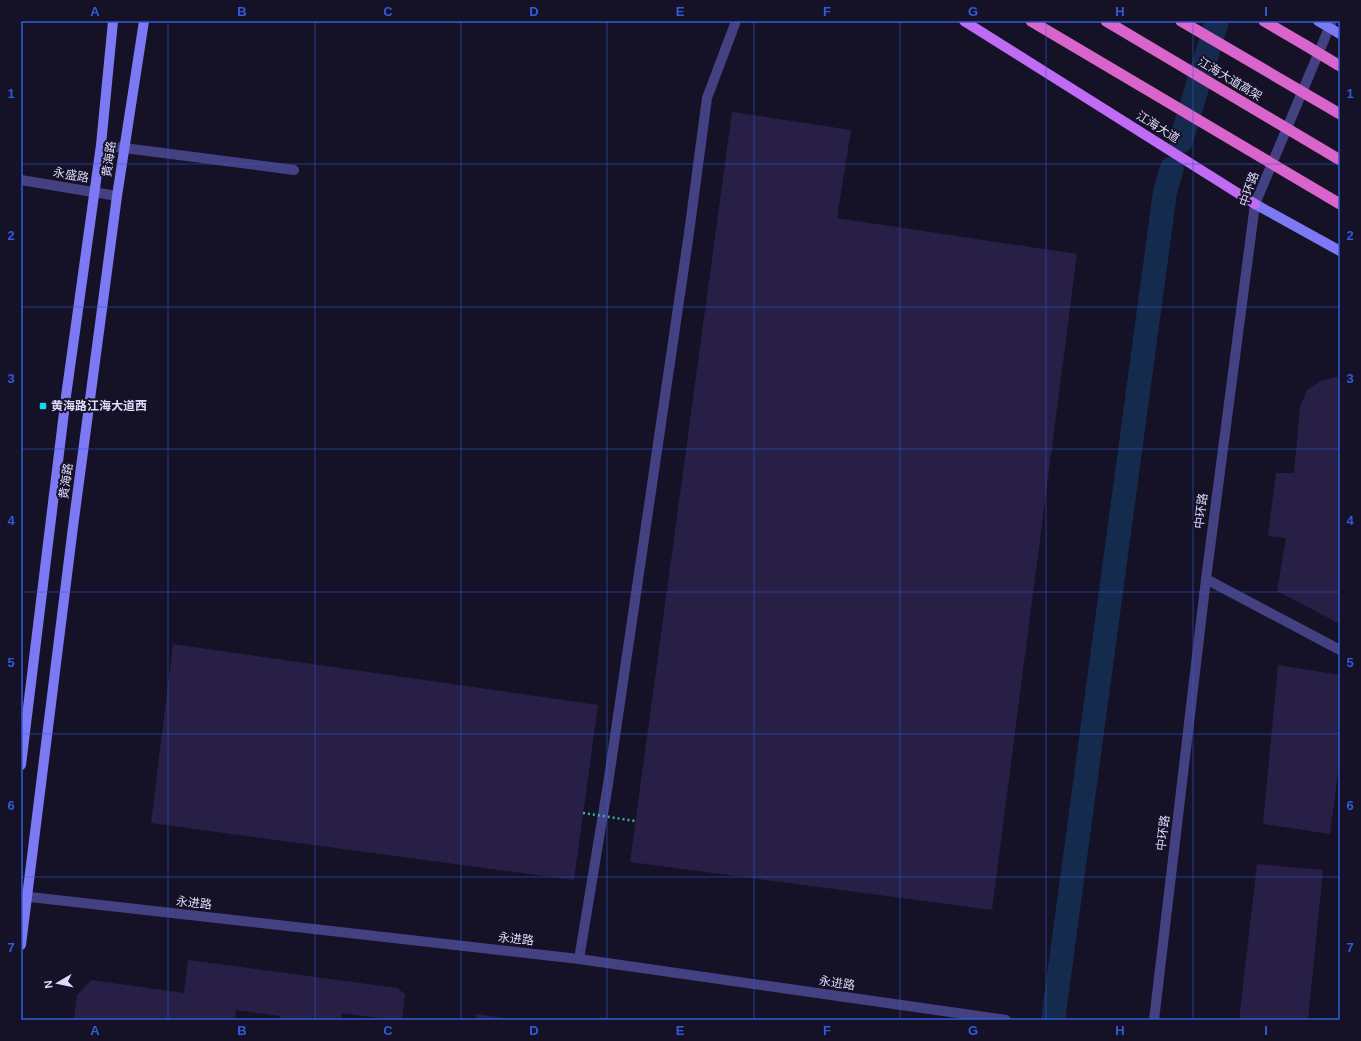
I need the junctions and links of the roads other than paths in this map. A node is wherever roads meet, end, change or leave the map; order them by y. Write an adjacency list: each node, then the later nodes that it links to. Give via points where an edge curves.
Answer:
1 (113, 21): 14 (main road, 黄海路)
2 (144, 21): 15 (main road, 黄海路)
3 (736, 21): 29 (street, via 707,98 609,776)
4 (964, 21): 21 (main road, 江海大道)
5 (1030, 21): 22 (highway, bridge)
6 (1106, 21): 16 (highway, 江海大道高架, bridge)
7 (1180, 21): 13 (highway, 江海大道高架, bridge)
8 (1264, 21): 12 (highway, bridge)
9 (1318, 21): 10 (main road)
10 (1331, 24): 11 (main road); 21 (street, 中环路)
11 (1340, 34)
12 (1340, 66)
13 (1340, 114)
14 (100, 145): 15 (street); 19 (main road, 黄海路)
15 (123, 148): 17 (street); 20 (main road, 黄海路)
16 (1340, 160)
17 (294, 170)
18 (21, 180): 19 (street, 永盛路)
19 (94, 192): 20 (street, 永盛路); 26 (main road, 黄海路)
20 (117, 196): 27 (main road, 黄海路)
21 (1255, 204): 23 (main road, 江海大道); 24 (street, 中环路)
22 (1340, 204)
23 (1340, 250)
24 (1206, 579): 25 (street); 31 (street, 中环路)
25 (1340, 650)
26 (21, 765)
27 (24, 897): 28 (main road, 黄海路); 29 (street, 永进路)
28 (21, 945)
29 (579, 959): 30 (street, 永进路)
30 (1006, 1020)
31 (1154, 1020)

